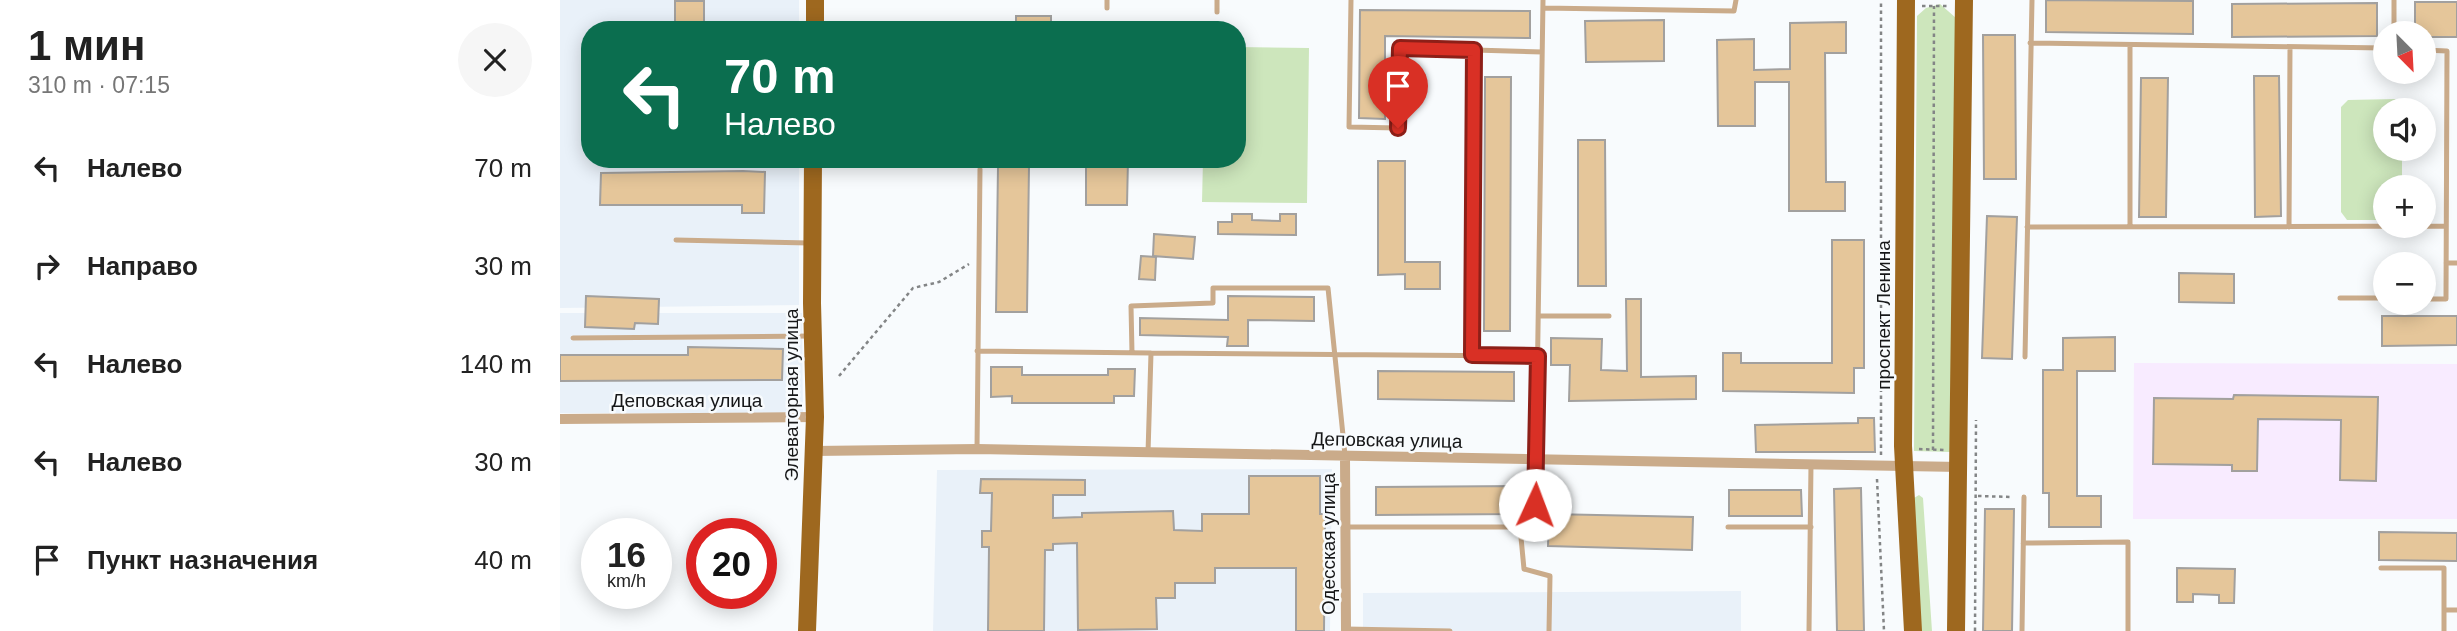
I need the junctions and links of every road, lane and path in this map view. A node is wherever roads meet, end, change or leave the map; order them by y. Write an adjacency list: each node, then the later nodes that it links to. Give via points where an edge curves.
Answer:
1 (815, 0): 18 (main road)
2 (1107, 0): 14 (lane)
3 (1217, 0): 17 (lane)
4 (1351, 0): 24 (lane, via 1349,127 1398,128 1400,48)
5 (1543, 0): 15 (lane)
6 (1635, 0): 16 (lane)
7 (1736, 0): 16 (lane, via 1734,11)
8 (1881, 0): 64 (path)
9 (2032, 0): 20 (lane)
10 (2394, 0): 19 (lane)
11 (1910, 3): 13 (path); 65 (main road, проспект Ленина)
12 (1959, 3): 13 (path); 66 (main road)
13 (1934, 6): 57 (path)
14 (1107, 8)
15 (1543, 8): 16 (lane); 26 (lane)
16 (1634, 10)
17 (1217, 12)
18 (815, 21)
19 (2394, 21)
20 (2030, 43): 21 (lane); 31 (lane)
21 (2130, 45): 22 (lane); 29 (lane)
22 (2290, 47): 23 (lane); 32 (lane)
23 (2373, 48)
24 (1474, 50): 26 (lane); 49 (lane)
25 (2436, 51): 30 (lane, via 2447,51)
26 (1542, 52): 41 (lane)
27 (813, 168): 34 (main road, Элеваторная улица)
28 (980, 169): 35 (lane)
29 (2130, 226): 31 (lane); 32 (lane)
30 (2446, 226): 32 (lane); 36 (lane)
31 (2027, 227): 51 (lane)
32 (2289, 227)
33 (676, 240): 34 (lane)
34 (812, 243): 43 (main road, Элеваторная улица)
35 (978, 259): 45 (lane); 52 (path, via 939,282 913,288)
36 (2446, 263): 37 (lane); 40 (lane, via 2446,299)
37 (2457, 263)
38 (2340, 298): 39 (lane)
39 (2373, 298)
40 (2436, 299)
41 (1539, 316): 42 (lane); 50 (lane)
42 (1609, 316)
43 (813, 336): 44 (lane); 53 (main road, Элеваторная улица)
44 (573, 338)
45 (977, 351): 47 (lane); 56 (lane)
46 (1335, 352): 47 (lane, via 1328,288 1213,288 1213,303 1131,306); 48 (lane); 49 (lane); 61 (lane)
47 (1132, 353): 48 (lane)
48 (1150, 353): 60 (lane)
49 (1472, 355): 50 (lane)
50 (1538, 356): 62 (lane)
51 (2025, 357)
52 (839, 376)
53 (815, 417): 54 (street, Деповская улица); 59 (main road, Элеваторная улица)
54 (560, 419)
55 (1911, 449): 57 (path)
56 (977, 450): 59 (street, Деповская улица); 60 (street, Деповская улица)
57 (1933, 450): 58 (path)
58 (1951, 450)
59 (814, 451): 77 (main road, Элеваторная улица)
60 (1148, 453): 61 (street, Деповская улица)
61 (1345, 456): 62 (street, Деповская улица); 68 (street, Одесская улица)
62 (1537, 460): 63 (street, Деповская улица); 69 (lane, via 1535,527)
63 (1811, 464): 64 (street, Деповская улица); 71 (lane)
64 (1879, 467): 65 (street, Деповская улица); 81 (path)
65 (1903, 467): 66 (street, Деповская улица); 82 (main road, проспект Ленина)
66 (1960, 467): 83 (main road)
67 (2024, 498): 72 (lane); 84 (path, via 1977,496)
68 (1345, 527): 69 (lane); 76 (street, Одесская улица)
69 (1520, 527): 79 (lane, via 1524,569 1550,576)
70 (1728, 527): 71 (lane)
71 (1811, 527): 80 (lane)
72 (2023, 543): 85 (lane); 86 (lane, via 2128,542)
73 (2381, 568): 74 (lane, via 2444,568)
74 (2444, 610): 75 (lane); 87 (lane)
75 (2457, 610)
76 (1346, 630): 78 (lane)
77 (807, 631)
78 (1450, 631)
79 (1549, 631)
80 (1809, 631)
81 (1884, 631)
82 (1913, 631)
83 (1956, 631)
84 (1976, 631)
85 (2022, 631)
86 (2128, 631)
87 (2444, 631)

